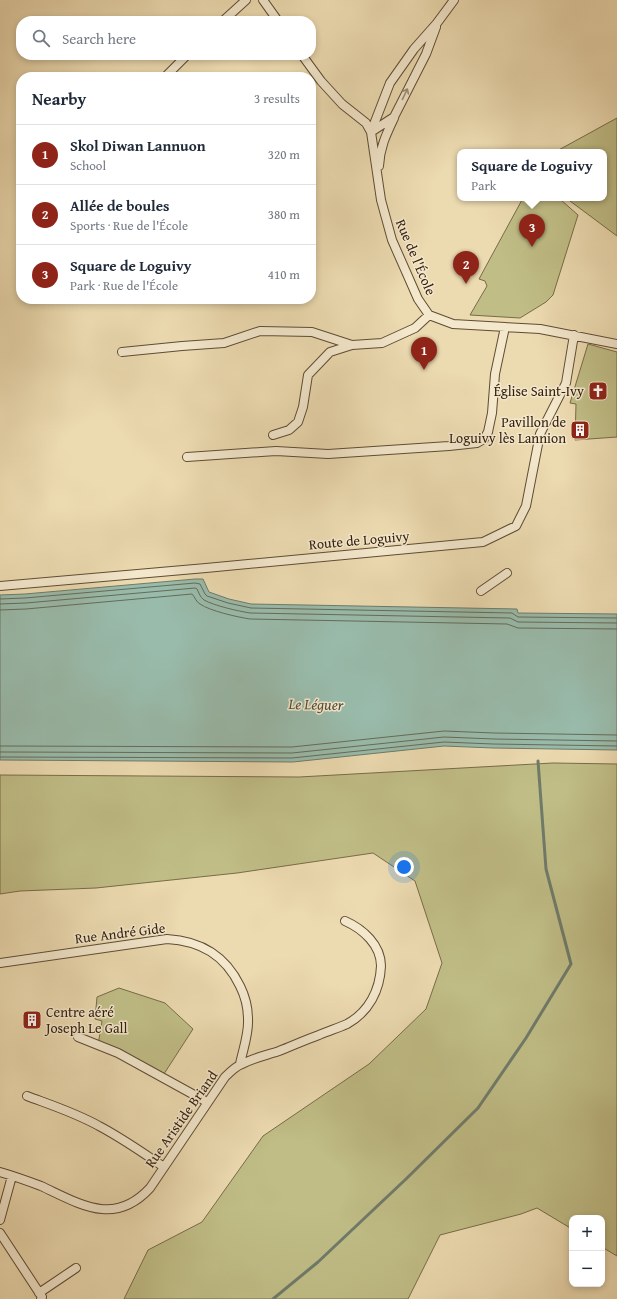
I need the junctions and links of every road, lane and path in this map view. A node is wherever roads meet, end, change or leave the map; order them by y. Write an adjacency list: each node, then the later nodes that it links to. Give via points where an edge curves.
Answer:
1 (246, 0): 4 (street)
2 (263, 0): 5 (street)
3 (454, 0): 6 (street, Rue de l'École)
4 (228, 16)
5 (274, 16)
6 (438, 23): 12 (street, Rue de l'École, one-way to 6, via 426,54); 13 (street, Rue de l'École, via 414,49 390,82)
7 (182, 60): 9 (street)
8 (306, 60): 10 (street)
9 (170, 72)
10 (314, 72)
11 (316, 74): 13 (street, via 342,104 366,123)
12 (394, 117): 13 (street, Rue de l'École); 14 (street, via 380,150)
13 (371, 132): 14 (street, Rue de l'École)
14 (381, 200): 15 (street, Rue de l'École, via 392,240 418,299)
15 (429, 314): 16 (street, Rue de l'École, via 453,324); 19 (street, via 415,328 382,343)
16 (505, 327): 17 (street, Rue de l'École, via 540,329); 22 (street, via 495,374 488,432 484,439 477,443 328,454 276,451)
17 (574, 335): 18 (street, Rue de l'École); 24 (street, Route de Loguivy, via 566,383 540,434 526,506 516,526 482,542)
18 (617, 344)
19 (352, 345): 20 (street, via 312,332 260,331 224,343); 21 (street, via 330,352 308,375 298,422 289,430)
20 (122, 352)
21 (273, 435)
22 (187, 457)
23 (507, 573): 25 (street)
24 (0, 586)
25 (481, 591)
26 (345, 921): 29 (street, Rue Aristide Briand, via 357,926 378,952 381,962 380,980 374,998 358,1017 347,1024)
27 (0, 963): 29 (street, Rue André Gide, via 167,939 206,948 229,967 243,993 248,1018)
28 (78, 1037): 31 (street, via 118,1053)
29 (240, 1064): 31 (street, Rue Aristide Briand, via 225,1077)
30 (27, 1096): 32 (street, via 98,1125)
31 (207, 1102): 32 (street, Rue Aristide Briand)
32 (164, 1167): 34 (street, Rue Aristide Briand, via 135,1202 113,1209 86,1206)
33 (0, 1172): 34 (street)
34 (12, 1176): 35 (street)
35 (0, 1220)
36 (0, 1233): 38 (street)
37 (76, 1268): 38 (street)
38 (40, 1296)

